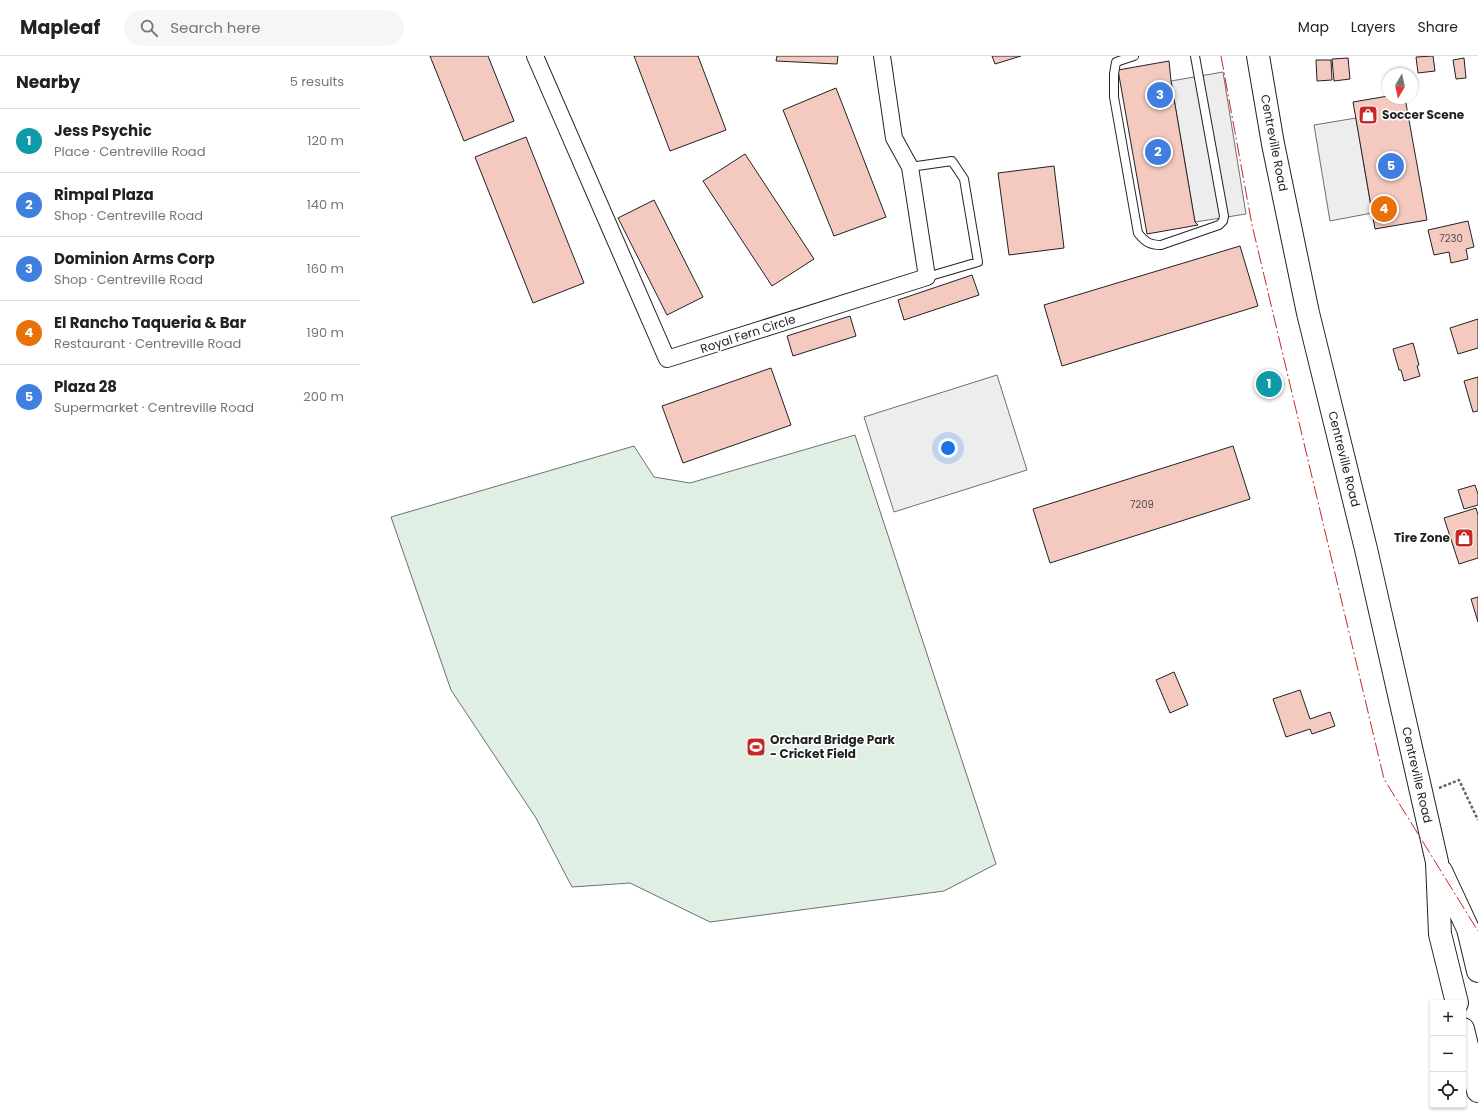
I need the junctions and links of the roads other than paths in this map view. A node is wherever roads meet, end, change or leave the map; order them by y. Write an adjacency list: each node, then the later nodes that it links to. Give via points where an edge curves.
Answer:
1 (535, 56): 7 (street, Royal Fern Circle, via 667,359)
2 (882, 56): 6 (street, via 894,138)
3 (1134, 56): 4 (lane, via 1116,62 1114,97 1138,233 1144,241 1153,245 1161,245 1219,225 1223,221)
4 (1195, 56)
5 (1258, 56): 8 (highway, Centreville Road, via 1273,144 1308,313 1366,549)
6 (910, 167): 7 (street); 7 (lane, via 952,161 964,179 978,262)
7 (927, 277)
8 (1437, 862): 9 (highway, Centreville Road, via 1468,929); 10 (highway, Centreville Road, via 1440,934)
9 (1478, 970)
10 (1456, 1000)
11 (1465, 1036): 12 (highway)
12 (1478, 1091)

